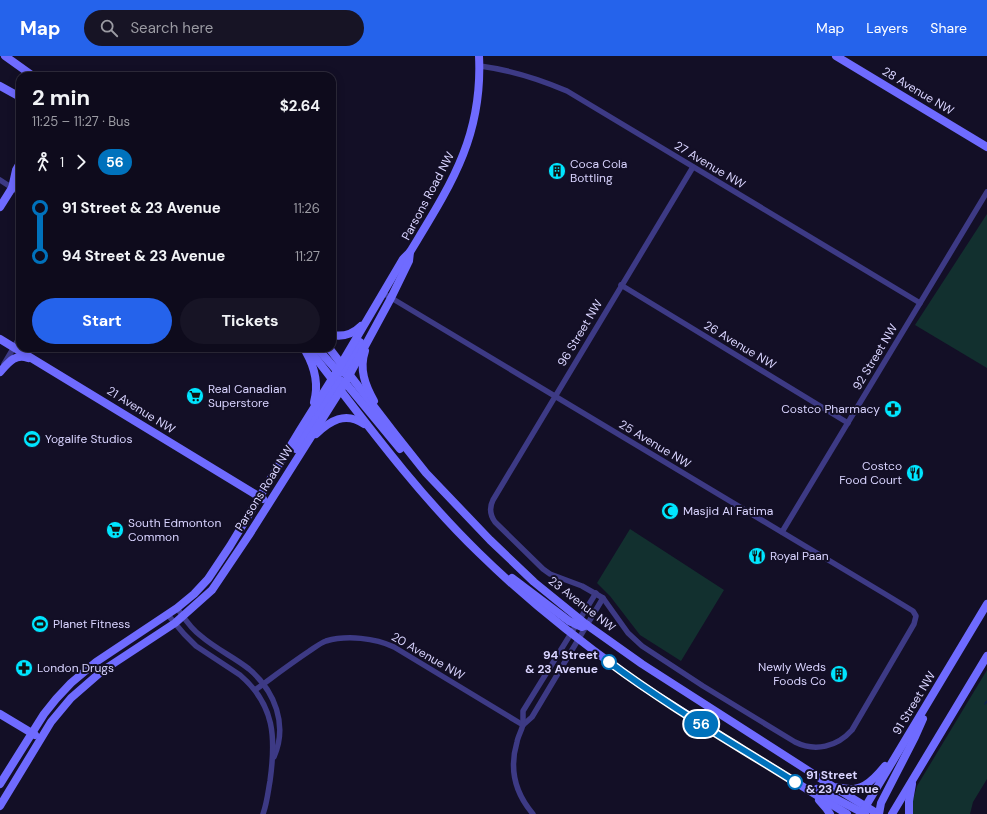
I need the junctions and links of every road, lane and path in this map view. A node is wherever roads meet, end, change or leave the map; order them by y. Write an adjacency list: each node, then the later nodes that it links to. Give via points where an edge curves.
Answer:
1 (5, 56): 5 (main road)
2 (479, 56): 4 (main road, Parsons Road NW)
3 (836, 56): 8 (main road, 28 Avenue NW)
4 (480, 66): 9 (street, 27 Avenue NW, via 542,80 567,90); 17 (main road, Parsons Road NW, via 479,92 465,153 452,181)
5 (27, 72)
6 (0, 86): 7 (main road)
7 (16, 95)
8 (987, 147)
9 (694, 167): 18 (street, 96 Street NW); 21 (street, 27 Avenue NW)
10 (16, 170): 13 (main road)
11 (0, 180): 13 (street)
12 (16, 184): 13 (main road)
13 (12, 188): 14 (street); 16 (main road)
14 (16, 190)
15 (987, 192): 21 (street, 92 Street NW)
16 (0, 207)
17 (410, 252): 19 (main road, Parsons Road NW, via 403,259); 20 (main road, Parsons Road NW, via 409,261)
18 (621, 285): 36 (street, 96 Street NW); 37 (street, 26 Avenue NW)
19 (382, 295): 20 (street, 25 Avenue NW); 22 (main road, Parsons Road NW); 35 (main road, via 375,314)
20 (391, 298): 23 (main road, Parsons Road NW); 36 (street, 25 Avenue NW)
21 (920, 303): 37 (street, 92 Street NW)
22 (372, 310): 24 (main road, via 354,331 343,336); 35 (main road, Parsons Road NW)
23 (378, 323): 35 (main road, Parsons Road NW); 41 (main road, via 364,355 364,381 377,406)
24 (336, 335)
25 (0, 339): 27 (main road, 21 Avenue NW)
26 (16, 344): 27 (street)
27 (14, 347): 34 (street)
28 (22, 352): 33 (main road, 21 Avenue NW)
29 (306, 352): 39 (main road, via 312,364 316,390 312,408)
30 (313, 352): 35 (main road, 23 Avenue NW)
31 (320, 352): 35 (main road)
32 (331, 352): 35 (main road, 23 Avenue NW)
33 (45, 366): 34 (main road, via 20,356 10,360); 43 (main road, 21 Avenue NW)
34 (0, 371)
35 (341, 377): 38 (main road, 23 Avenue NW); 39 (main road, Parsons Road NW); 40 (main road, Parsons Road NW); 41 (main road, via 400,449); 42 (main road, via 292,456)
36 (555, 396): 45 (street, 96 Street NW, via 493,500); 46 (street, 25 Avenue NW)
37 (848, 423): 46 (street, 92 Street NW)
38 (369, 428): 40 (main road, via 355,418 342,418 327,424); 55 (main road, 23 Avenue NW, via 419,490 489,562 520,590)
39 (300, 430): 43 (main road, Parsons Road NW)
40 (308, 441): 42 (main road, Parsons Road NW)
41 (426, 472): 55 (main road, 23 Avenue NW)
42 (286, 475): 44 (main road, Parsons Road NW)
43 (259, 497): 44 (main road, 21 Avenue NW); 50 (main road, Parsons Road NW, via 208,578)
44 (269, 503): 52 (main road, Parsons Road NW, via 212,590)
45 (490, 511): 47 (street, 23 Avenue NW, via 495,522 543,569)
46 (782, 532): 66 (street, 25 Avenue NW, via 911,610 916,620 852,730 844,739)
47 (596, 593): 48 (street, 23 Avenue NW); 55 (street)
48 (603, 598): 54 (street); 66 (street, 23 Avenue NW, via 634,640 696,682 802,746 817,748)
49 (987, 604): 60 (main road, 91 Street NW)
50 (177, 608): 51 (main road, Parsons Road NW); 52 (street)
51 (168, 614): 53 (street); 63 (main road, Parsons Road NW, via 96,662 71,683)
52 (183, 617): 53 (main road, Parsons Road NW); 58 (street, via 200,636 249,669)
53 (175, 623): 59 (street, via 196,646 240,675); 64 (main road, Parsons Road NW, via 85,684 64,706)
54 (587, 625): 55 (main road, 23 Avenue NW); 56 (street); 71 (main road, 23 Avenue NW, via 642,664)
55 (575, 627): 56 (main road, 23 Avenue NW); 62 (street, via 523,712)
56 (580, 638): 62 (street, via 532,717); 68 (main road, 23 Avenue NW, via 628,676)
57 (987, 656): 69 (main road)
58 (263, 684): 59 (street, 20 Avenue NW); 62 (street, 20 Avenue NW, via 325,641 367,639 394,647); 67 (street, via 275,704 280,725 278,748)
59 (255, 690): 67 (street, via 270,720)
60 (934, 692): 65 (main road, 91 Street NW); 79 (main road)
61 (0, 714): 63 (main road)
62 (523, 725): 76 (street, via 516,742 514,769 518,790)
63 (32, 734): 64 (main road); 70 (main road, Parsons Road NW)
64 (41, 739): 73 (main road, Parsons Road NW)
65 (903, 744): 71 (main road, via 871,782 854,789); 74 (main road, 91 Street NW)
66 (833, 745)
67 (273, 759): 75 (street)
68 (764, 763): 72 (main road, 23 Avenue NW); 74 (main road)
69 (914, 777): 80 (main road); 81 (main road)
70 (0, 784)
71 (829, 784): 74 (main road, 23 Avenue NW)
72 (810, 791): 77 (main road); 78 (main road, 23 Avenue NW)
73 (0, 806)
74 (864, 812): 79 (main road, 23 Avenue NW)
75 (263, 814)
76 (533, 814)
77 (830, 814)
78 (847, 814)
79 (878, 814)
80 (892, 814)
81 (909, 814)

